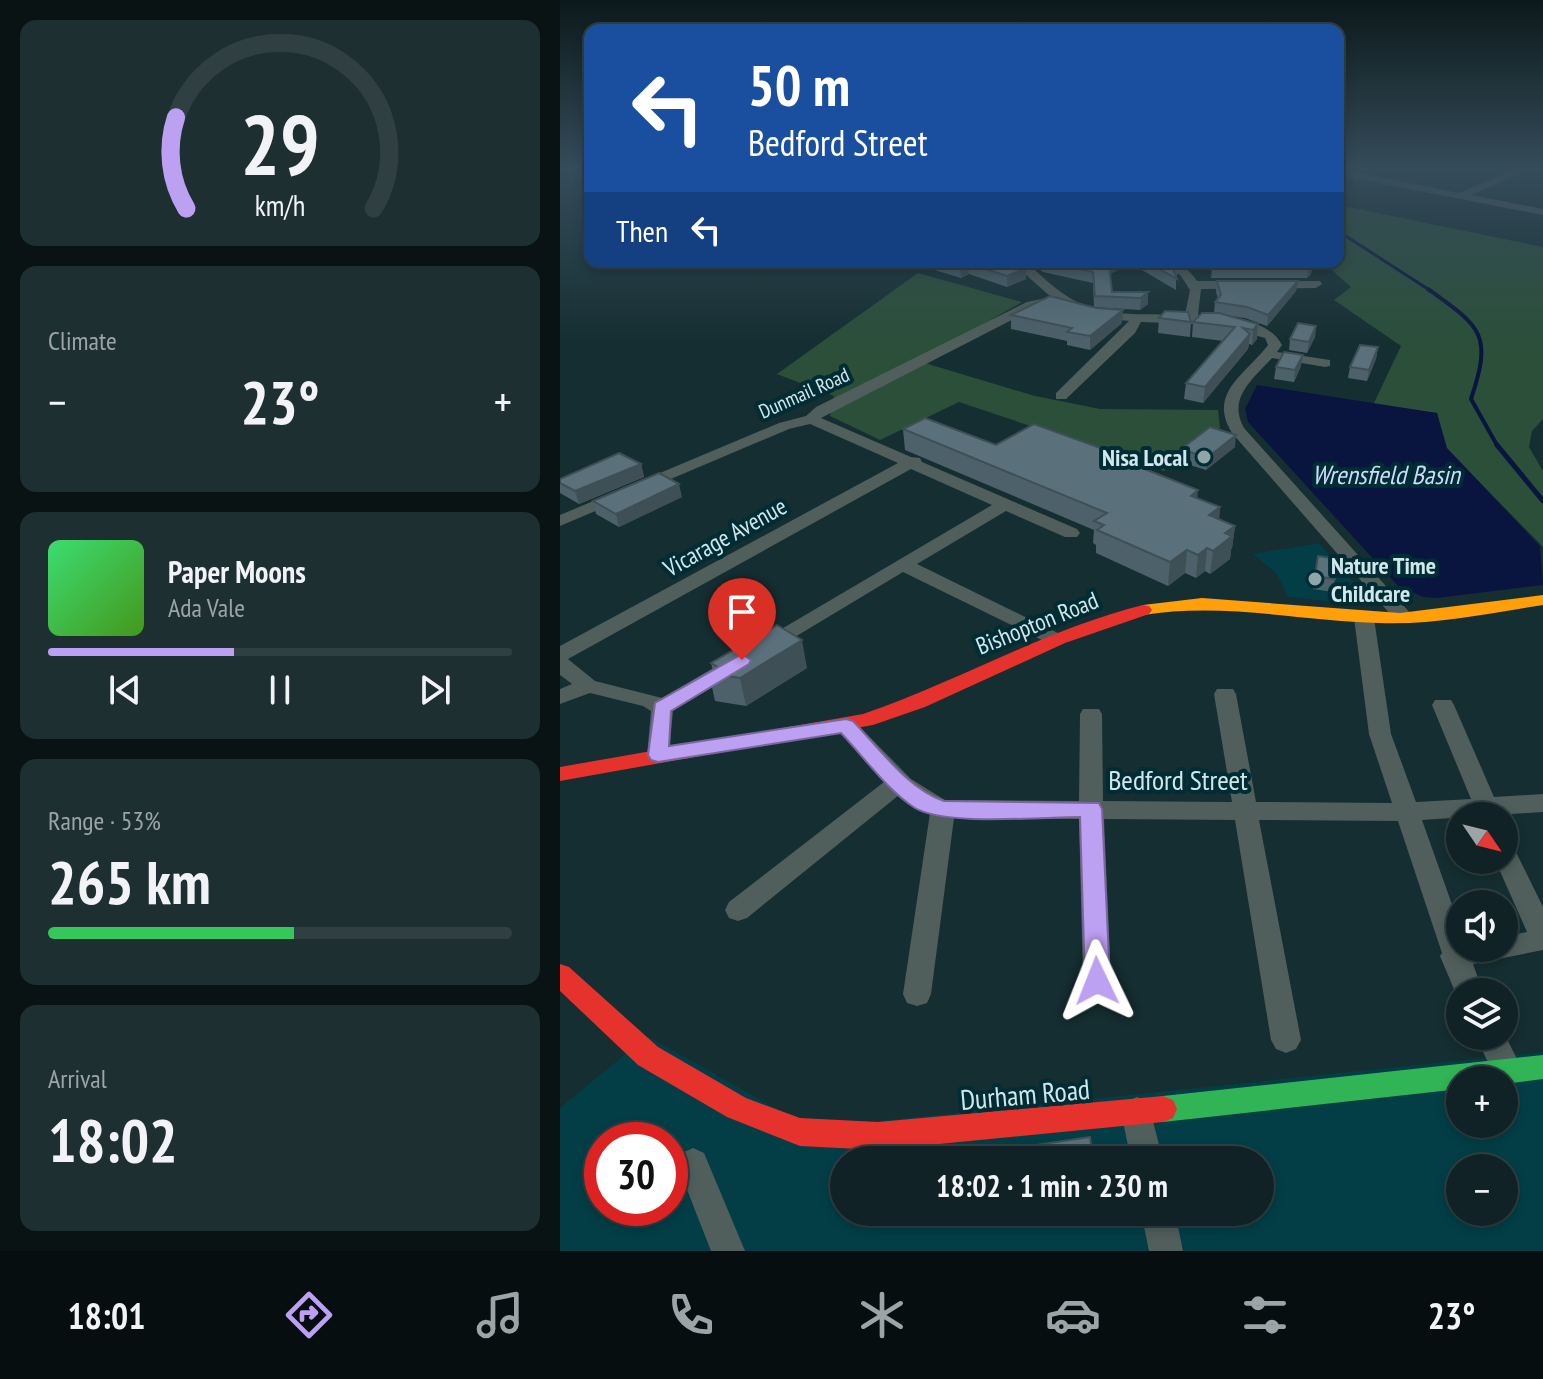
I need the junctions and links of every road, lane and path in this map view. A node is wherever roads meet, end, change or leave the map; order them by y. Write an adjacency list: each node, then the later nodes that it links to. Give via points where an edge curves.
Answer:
1 (1028, 268): 5 (street)
2 (1176, 268): 4 (street)
3 (1316, 284): 4 (street)
4 (1193, 285): 6 (street)
5 (1063, 298): 7 (street, via 1087,313); 11 (street, Dunmail Road, via 1031,305)
6 (1191, 317): 7 (street); 8 (street, via 1264,332 1274,340)
7 (1137, 318): 10 (street, via 1068,398)
8 (1269, 354): 9 (street); 19 (street, via 1230,399 1233,426)
9 (1325, 363)
10 (1043, 392)
11 (811, 419): 12 (street); 14 (street, Dunmail Road, via 784,426)
12 (914, 461): 13 (street); 21 (street, Vicarage Avenue)
13 (1005, 504): 15 (street); 16 (street)
14 (564, 524)
15 (1071, 533)
16 (903, 565): 20 (street); 27 (street)
17 (1543, 600): 19 (street, Bishopton Road)
18 (1364, 618): 19 (street, Bishopton Road); 20 (street, Bishopton Road, via 1228,602 1174,604 1131,611); 40 (street, via 1379,729)
19 (1404, 618)
20 (1055, 639): 29 (street, Bishopton Road, via 896,710)
21 (560, 655)
22 (560, 664): 23 (street)
23 (588, 686): 25 (street); 27 (street, via 650,700)
24 (1225, 694): 38 (street)
25 (560, 697)
26 (1443, 705): 33 (street)
27 (662, 708): 30 (street)
28 (1091, 714): 37 (street)
29 (846, 726): 30 (street, Bishopton Road); 32 (street, Bedford Street)
30 (658, 755): 31 (street, Bishopton Road)
31 (560, 774)
32 (900, 782): 36 (street, Bedford Street, via 924,803); 42 (street)
33 (1484, 802)
34 (1543, 803): 35 (street, Bedford Street)
35 (1518, 805)
36 (943, 809): 37 (street, Bedford Street); 47 (street)
37 (1091, 809): 38 (street, Bedford Street); 46 (street)
38 (1248, 809): 40 (street, Bedford Street); 48 (street)
39 (1446, 810): 40 (street, Bedford Street)
40 (1405, 812): 43 (street)
41 (1514, 874): 44 (street, via 1541,937)
42 (738, 910)
43 (1446, 932)
44 (1518, 945)
45 (560, 975): 52 (street, Durham Road, via 648,1056 737,1108 800,1132 878,1136)
46 (1097, 981)
47 (917, 994)
48 (1286, 1040)
49 (1543, 1067): 50 (street, Durham Road)
50 (1518, 1070)
51 (1446, 1078): 52 (street, Durham Road)
52 (1137, 1112): 53 (street)
53 (1144, 1146)
54 (693, 1164): 56 (street)
55 (1161, 1226): 57 (street)
56 (728, 1251)
57 (1166, 1251)

